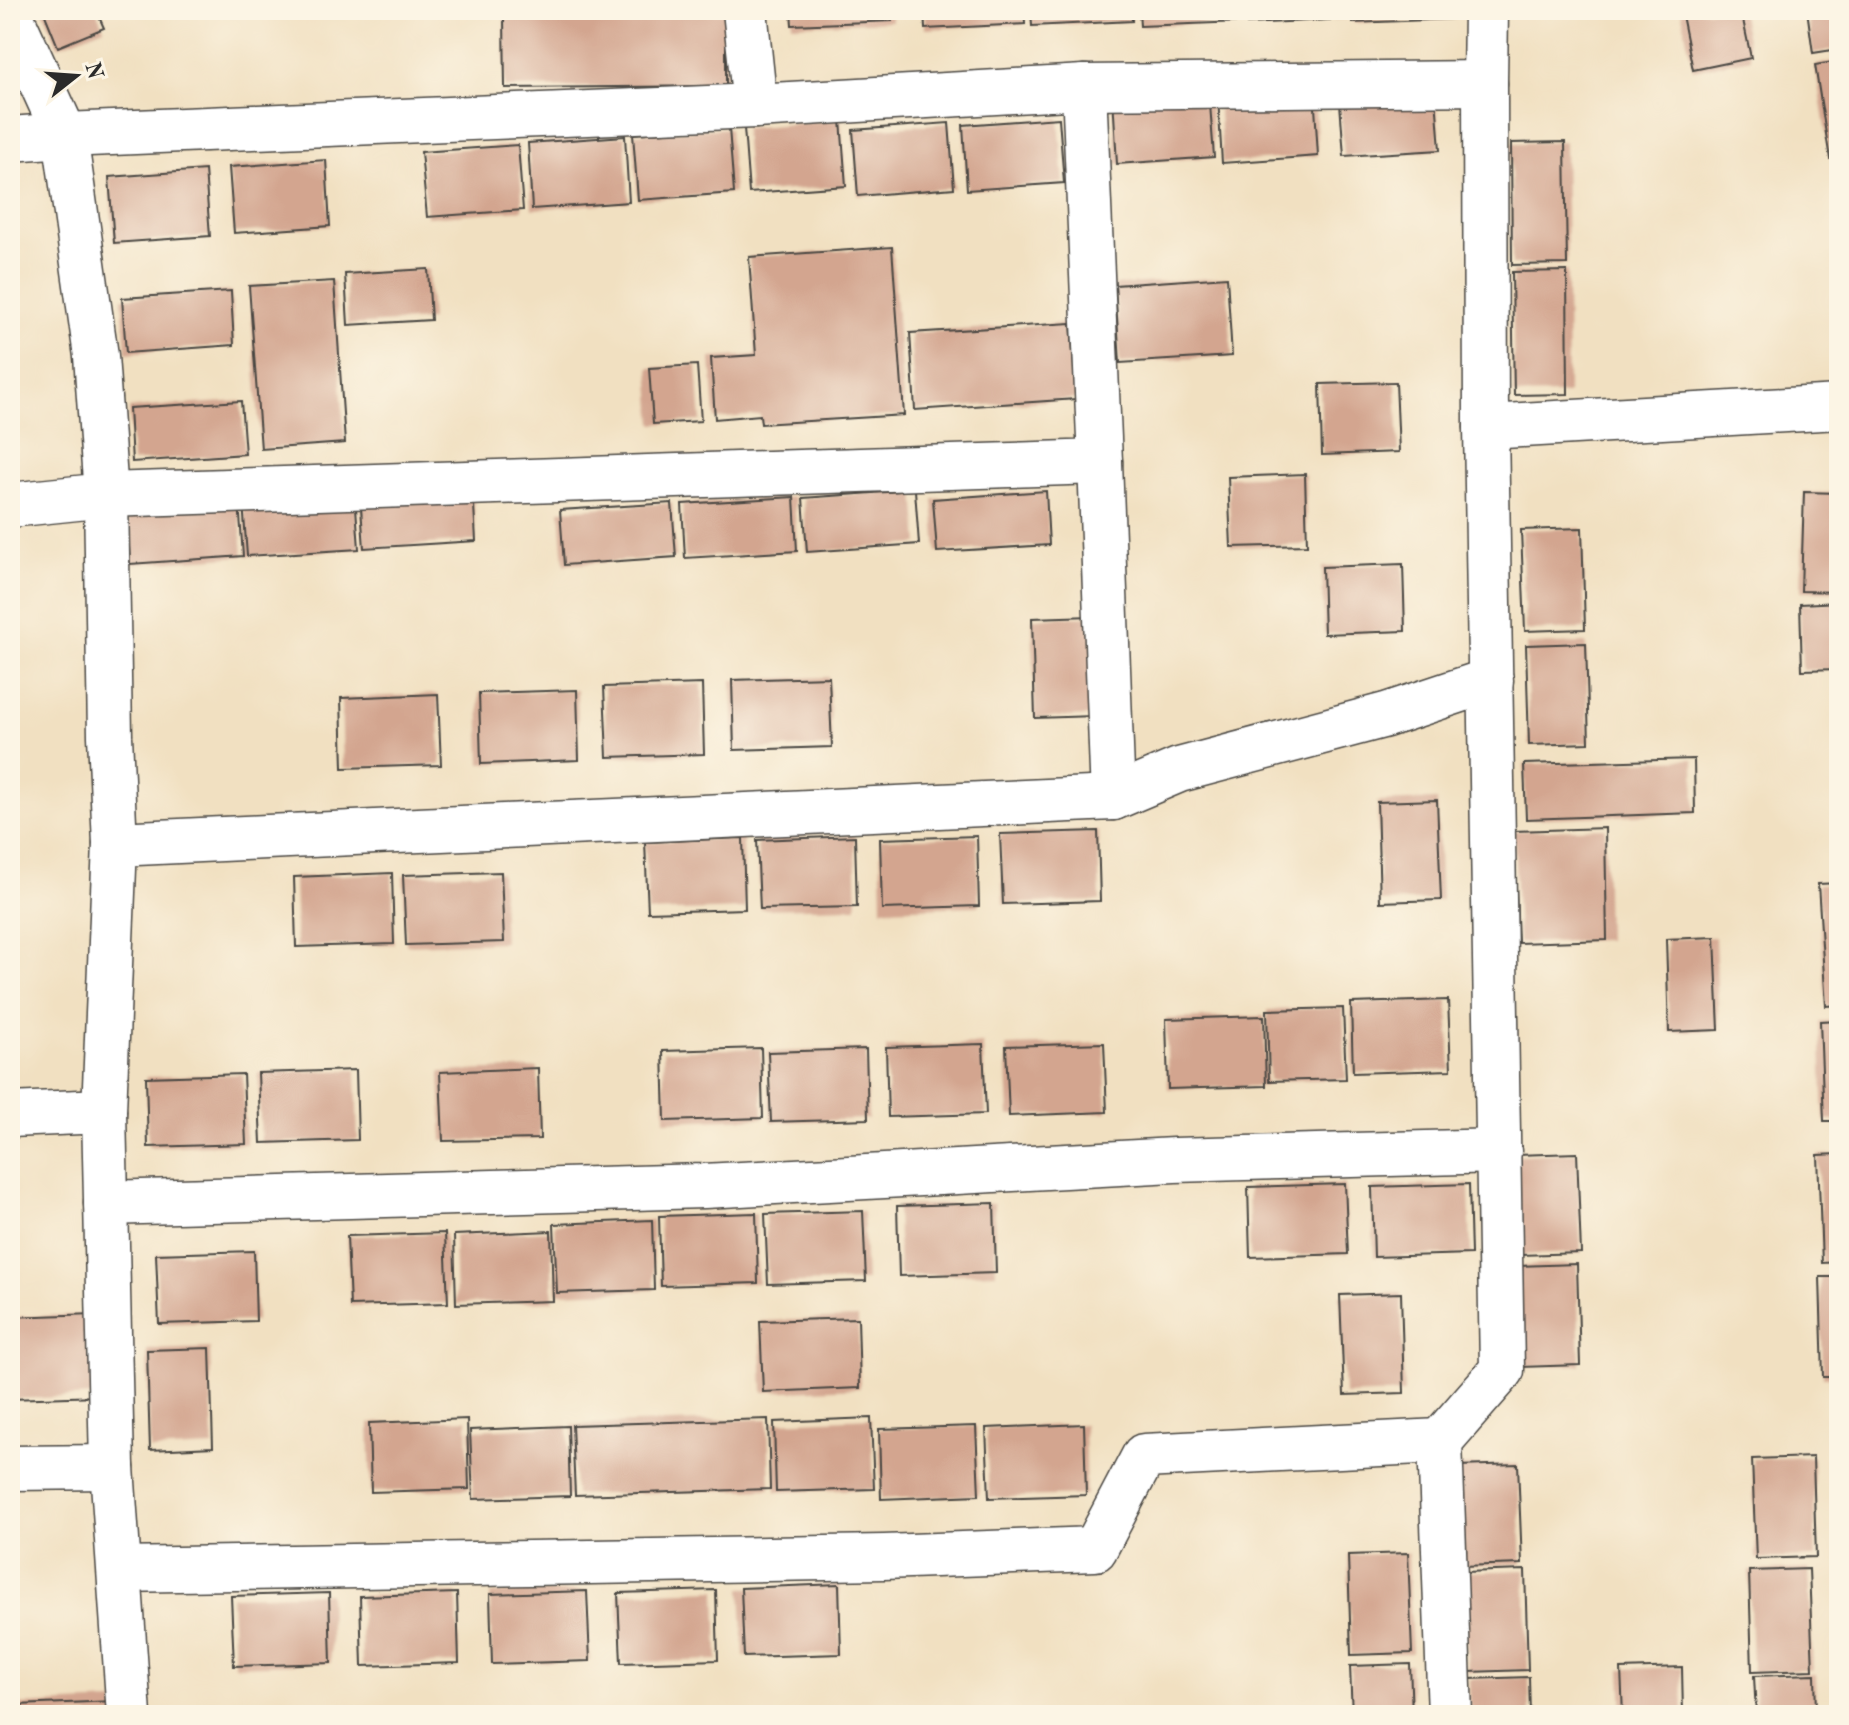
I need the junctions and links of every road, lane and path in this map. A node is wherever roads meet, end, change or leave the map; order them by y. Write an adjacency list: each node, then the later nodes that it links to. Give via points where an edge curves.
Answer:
1 (745, 10): 6 (street)
2 (1486, 10): 4 (street)
3 (10, 14): 7 (street)
4 (1485, 83): 5 (street); 10 (street)
5 (1084, 87): 6 (street); 11 (street)
6 (755, 106): 7 (street)
7 (65, 135): 8 (street); 12 (street, via 96,356)
8 (10, 139)
9 (1839, 407): 10 (street)
10 (1486, 427): 14 (street)
11 (1100, 462): 12 (street); 15 (street)
12 (106, 495): 13 (street); 16 (street)
13 (10, 505)
14 (1491, 680): 15 (street, via 1386,715 1179,770); 19 (street)
15 (1113, 798): 16 (street)
16 (115, 844): 17 (street)
17 (104, 1111): 18 (street); 20 (street)
18 (10, 1115)
19 (1499, 1151): 20 (street, via 1174,1160 704,1186); 21 (street, via 1502,1370)
20 (106, 1203): 22 (street)
21 (1440, 1441): 24 (street, via 1144,1456 1095,1549); 26 (street)
22 (112, 1467): 23 (street); 24 (street)
23 (10, 1468)
24 (120, 1570): 25 (street)
25 (129, 1715)
26 (1450, 1715)

